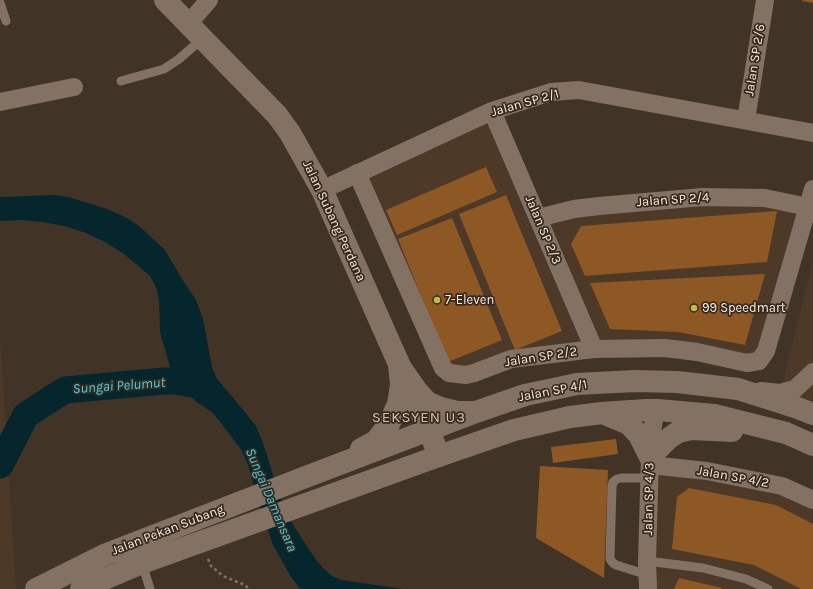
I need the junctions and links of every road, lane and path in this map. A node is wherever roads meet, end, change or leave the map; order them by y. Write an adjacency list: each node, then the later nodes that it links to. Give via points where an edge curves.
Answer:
1 (165, 0): 6 (main road, Jalan Subang Perdana)
2 (209, 0): 6 (street)
3 (765, 0): 11 (street, Jalan SP 2/6)
4 (0, 3): 5 (lane)
5 (6, 21)
6 (196, 31): 7 (lane, via 179,58 164,69); 15 (main road, Jalan Subang Perdana, via 277,115)
7 (122, 81)
8 (74, 87): 9 (street)
9 (0, 102)
10 (492, 111): 11 (street, Jalan SP 2/1, via 551,92 579,90); 13 (street, Jalan SP 2/1); 17 (street, Jalan SP 2/3)
11 (746, 120): 12 (street, Jalan SP 2/1)
12 (813, 133)
13 (357, 173): 15 (street, Jalan SP 2/1); 18 (street, Jalan SP 2/2, via 443,368 450,373 466,375 511,359)
14 (813, 189): 16 (street)
15 (322, 190): 19 (main road, Jalan Subang Perdana)
16 (810, 208): 17 (street, Jalan SP 2/4, via 765,198 703,197 580,208); 18 (street, Jalan SP 2/2, via 766,351 759,361 747,363 665,348)
17 (538, 218): 18 (street, Jalan SP 2/3)
18 (594, 349)
19 (399, 364): 23 (main road, via 427,402 457,412); 26 (main road, Jalan Subang Perdana); 31 (main road, via 401,385 398,404 389,424 376,440)
20 (813, 372): 21 (street, via 795,389 780,393)
21 (728, 388): 22 (main road, via 695,390); 23 (main road, Jalan SP 4/1, via 677,382 578,384 525,395); 25 (main road, Jalan SP 4/1)
22 (658, 410): 24 (main road); 27 (main road, via 714,415); 30 (street, Jalan SP 4/3, via 652,432)
23 (476, 412): 26 (main road, Jalan SP 4/1)
24 (602, 413): 29 (main road, via 514,430); 30 (main road, via 629,424 639,435)
25 (813, 414)
26 (429, 430): 29 (main road, Jalan Subang Perdana); 31 (main road, Jalan SP 4/1)
27 (786, 433): 28 (main road); 30 (main road, via 692,429 678,432 668,439)
28 (813, 445)
29 (439, 456): 33 (main road, Jalan Pekan Subang)
30 (650, 466): 32 (street, Jalan SP 4/2, via 707,471 782,486); 35 (street, Jalan SP 4/3); 35 (lane, via 613,482 610,556 616,565)
31 (311, 475): 36 (main road, Jalan Pekan Subang, via 104,556)
32 (813, 500)
33 (201, 542): 34 (main road, Jalan Pekan Subang); 39 (path, via 211,566 223,576)
34 (142, 563): 37 (main road, Jalan Pekan Subang); 38 (lane)
35 (648, 575): 40 (lane, via 703,568 746,579)
36 (36, 589)
37 (81, 589)
38 (150, 589)
39 (249, 589)
40 (768, 589)

